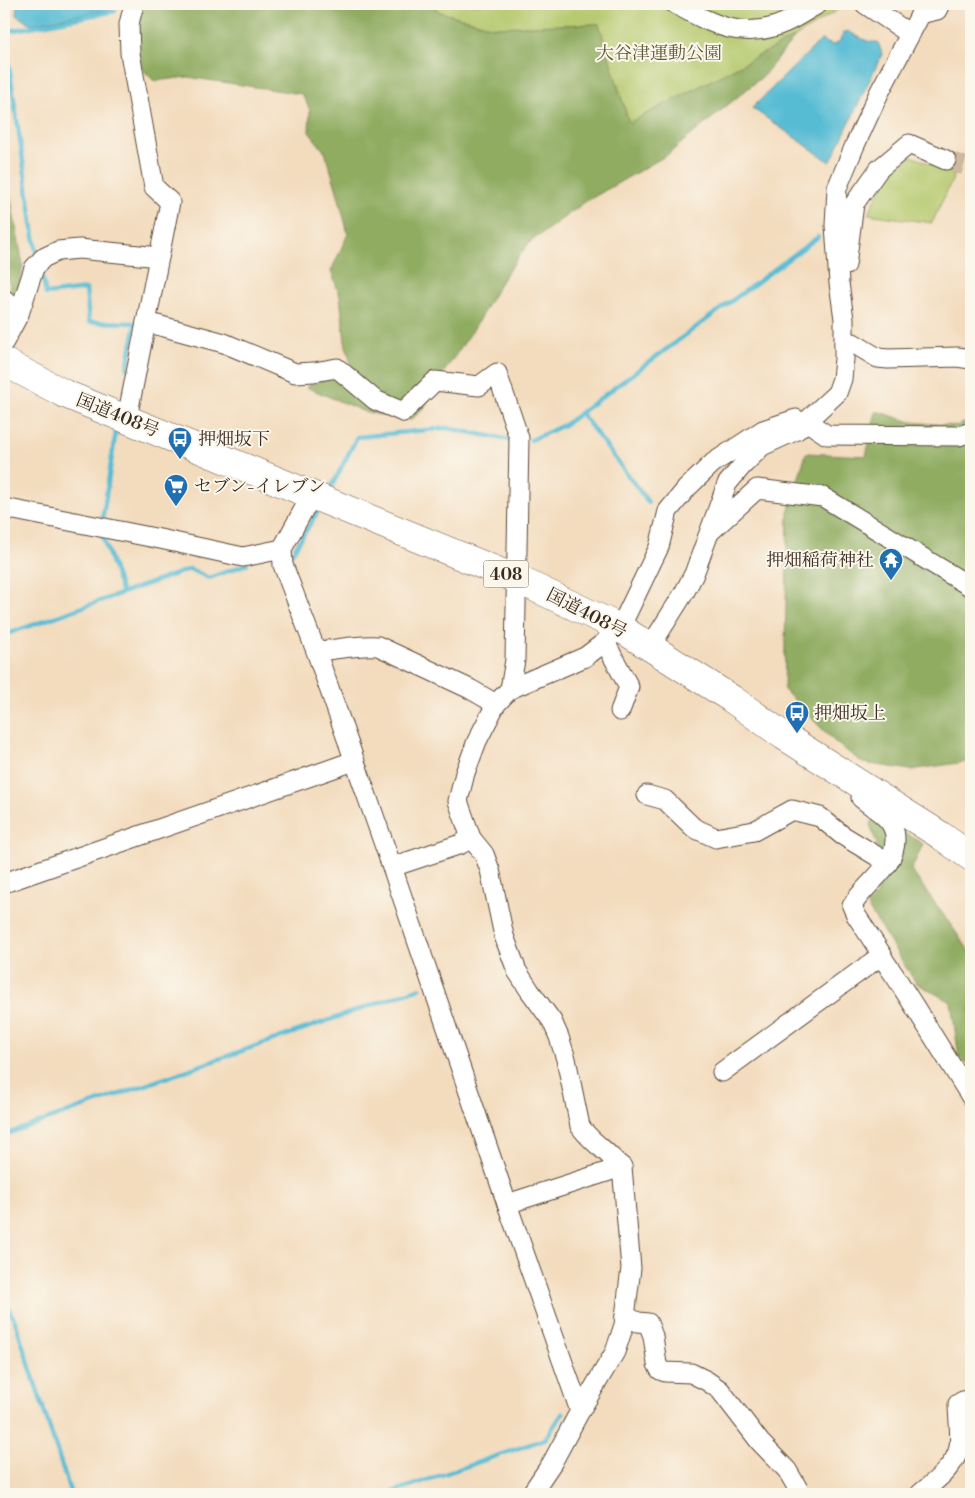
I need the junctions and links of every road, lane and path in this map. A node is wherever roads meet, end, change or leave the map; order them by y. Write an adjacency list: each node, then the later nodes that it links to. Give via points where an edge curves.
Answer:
1 (134, 4): 9 (street, via 129,24 130,53 154,186 170,202)
2 (818, 4): 5 (street, via 785,23 763,30 733,30 716,25)
3 (865, 4): 7 (street)
4 (940, 4): 6 (street, via 937,10)
5 (680, 5)
6 (923, 9): 7 (street)
7 (910, 34): 10 (street, via 879,93 837,188 835,225)
8 (946, 160): 10 (street, via 909,144 879,169 854,204 846,267)
9 (159, 257): 12 (street, via 79,249 58,251 38,263); 13 (street)
10 (839, 283): 15 (street)
11 (4, 298): 12 (street)
12 (18, 314): 14 (street)
13 (146, 322): 21 (street); 27 (street, via 224,343 294,373 337,368 375,400 403,412 435,381 479,386 497,373 519,438)
14 (4, 342)
15 (844, 343): 17 (street, via 853,343); 20 (street, via 842,379 837,393)
16 (971, 350): 17 (street, via 885,353)
17 (878, 358): 18 (street)
18 (971, 359)
19 (4, 362): 21 (highway, 国道408号 / 408, via 65,394)
20 (811, 416): 22 (street, via 827,435 959,436); 25 (street, via 797,430 762,446 742,466 727,484); 29 (street, via 763,430 714,463 688,488 668,511 659,547)
21 (127, 418): 23 (highway, 国道408号 / 408)
22 (971, 432)
23 (315, 495): 26 (street); 27 (highway, 国道408号 / 408)
24 (4, 508): 26 (street, via 243,557)
25 (710, 532): 28 (street, via 757,489 823,498); 30 (street, via 694,574)
26 (282, 549): 31 (street, via 283,564)
27 (516, 579): 29 (highway, 国道408号 / 408); 32 (street, via 515,660)
28 (971, 587)
29 (612, 635): 30 (highway, 国道408号 / 408); 32 (street, via 585,656); 34 (street, via 629,687)
30 (650, 647): 35 (highway, 国道408号 / 408)
31 (316, 650): 33 (street, via 378,646); 36 (street)
32 (510, 689): 33 (street)
33 (496, 704): 38 (street, via 477,741 458,801)
34 (620, 711)
35 (784, 736): 39 (highway, 国道408号 / 408); 40 (street, via 888,820 895,830 895,848)
36 (354, 761): 41 (street); 42 (street)
37 (646, 795): 40 (street, via 665,800 694,828 716,838 754,831 792,810 820,817 842,835)
38 (471, 838): 41 (street); 46 (street, via 487,862 504,936 517,970 552,1021 559,1038 580,1126 592,1142)
39 (971, 857)
40 (888, 863): 43 (street, via 852,906)
41 (392, 867): 47 (street)
42 (4, 883)
43 (882, 954): 44 (street); 45 (street, via 882,959)
44 (722, 1072)
45 (971, 1097)
46 (622, 1167): 47 (street); 48 (street, via 631,1268)
47 (507, 1204): 50 (street)
48 (625, 1316): 50 (street, via 615,1352); 52 (street, via 648,1323 660,1370 691,1373 720,1390 760,1442 787,1470)
49 (971, 1400): 53 (street, via 958,1404 959,1448 950,1466)
50 (580, 1411): 51 (street)
51 (531, 1494)
52 (801, 1494)
53 (920, 1494)

